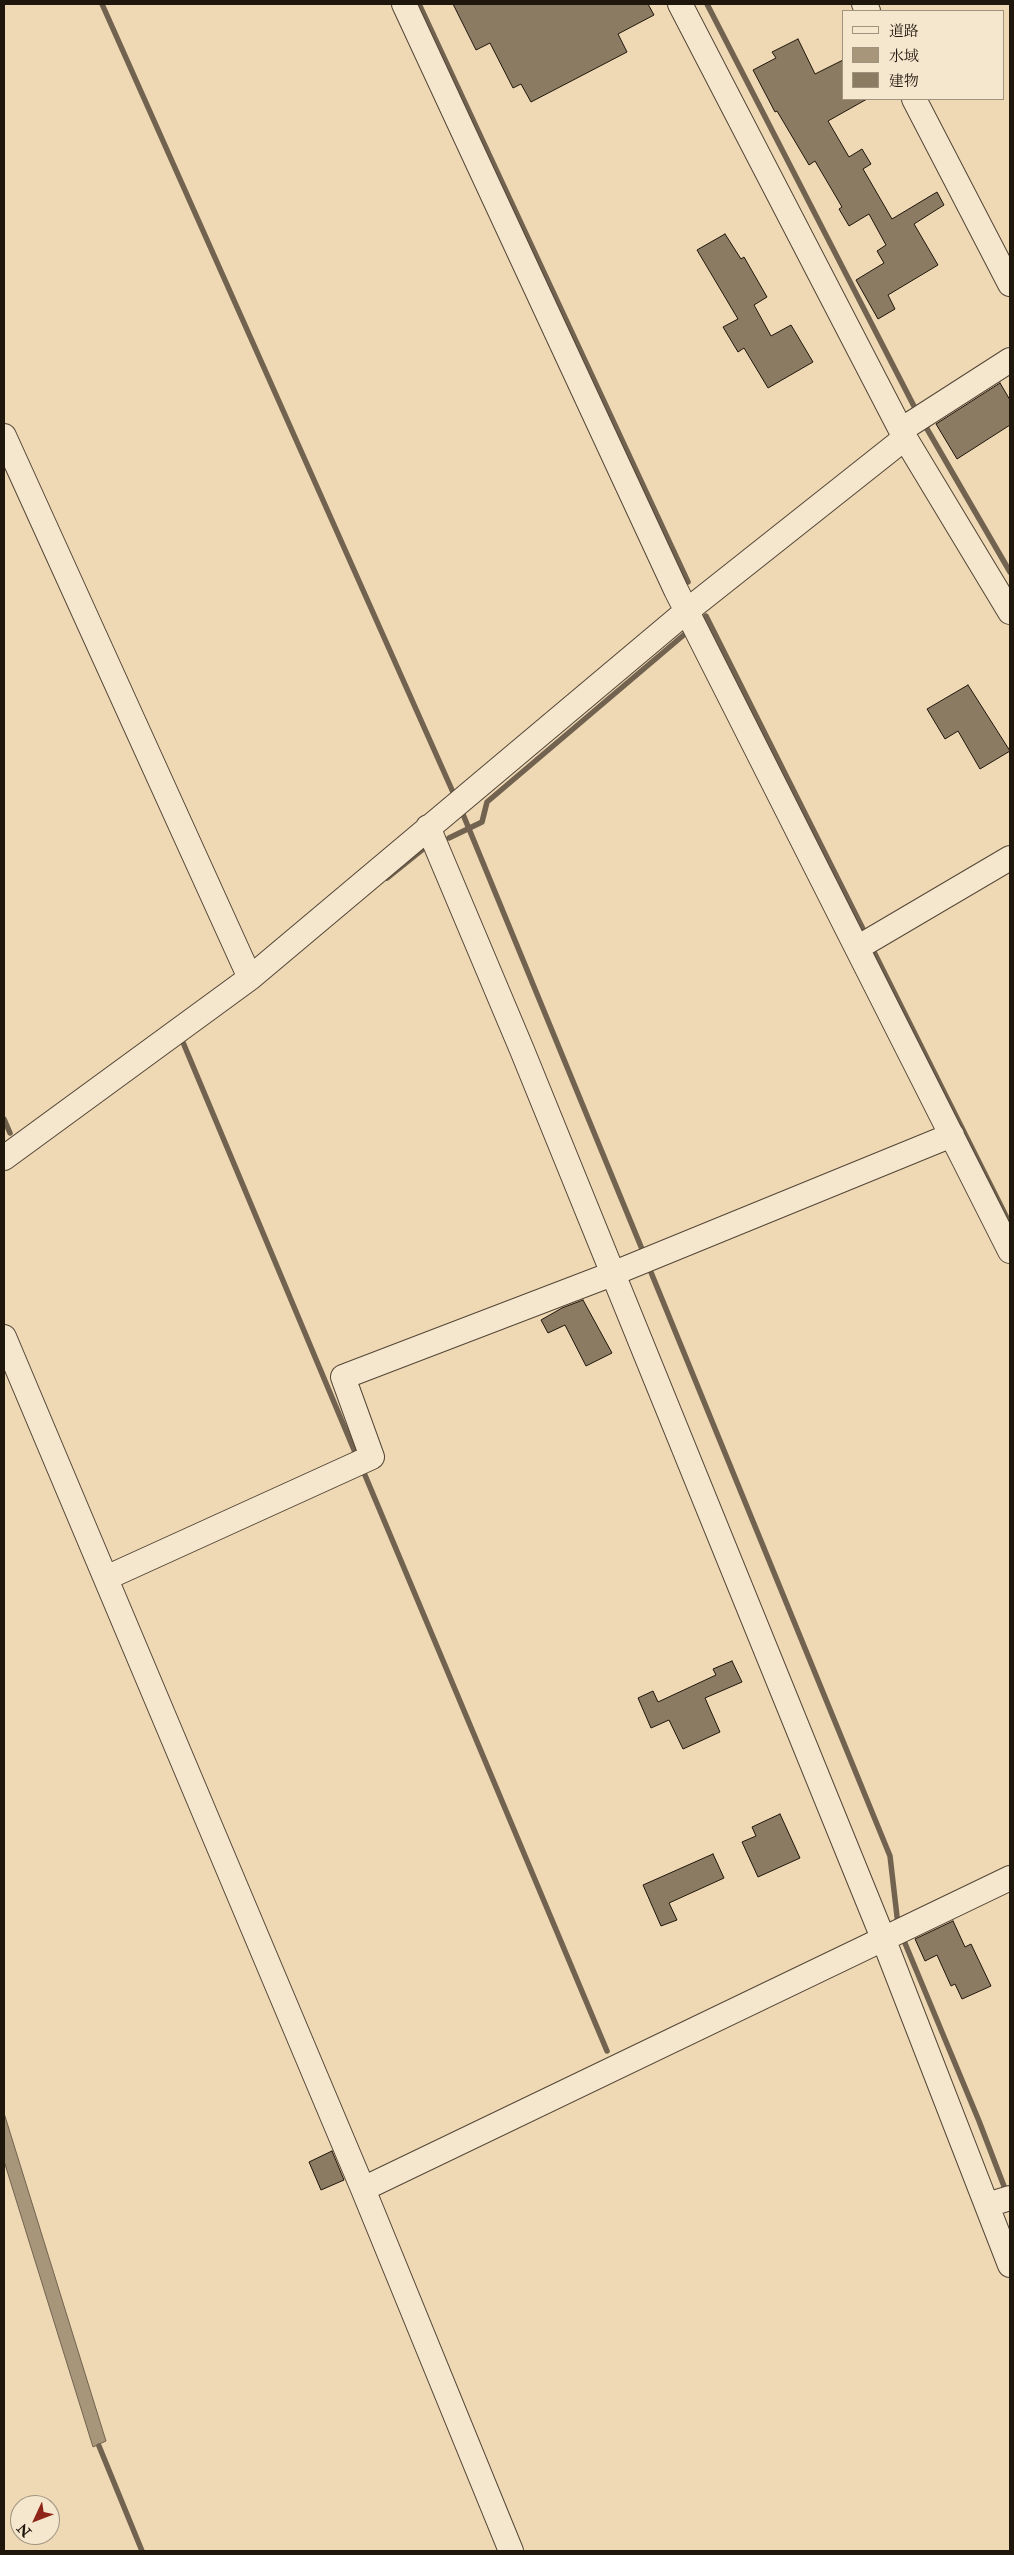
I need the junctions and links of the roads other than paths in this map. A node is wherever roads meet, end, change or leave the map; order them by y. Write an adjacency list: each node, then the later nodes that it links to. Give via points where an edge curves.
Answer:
1 (404, 4): 8 (street)
2 (680, 4): 6 (street)
3 (915, 100): 4 (street)
4 (1010, 284)
5 (1010, 360): 6 (street)
6 (912, 425): 8 (street); 9 (street)
7 (4, 436): 13 (street)
8 (688, 610): 10 (street); 12 (street)
9 (1010, 612)
10 (437, 820): 13 (street); 17 (street)
11 (1010, 858): 12 (street)
12 (857, 948): 14 (street)
13 (250, 978): 15 (street)
14 (952, 1135): 16 (street); 17 (street)
15 (4, 1158)
16 (1010, 1251)
17 (612, 1274): 19 (street, via 344,1378 372,1457); 21 (street)
18 (4, 1337): 19 (street)
19 (106, 1578): 22 (street)
20 (1010, 1878): 21 (street)
21 (895, 1932): 22 (street); 23 (street)
22 (363, 2189): 25 (street)
23 (998, 2202): 24 (street)
24 (1010, 2265)
25 (511, 2551)

